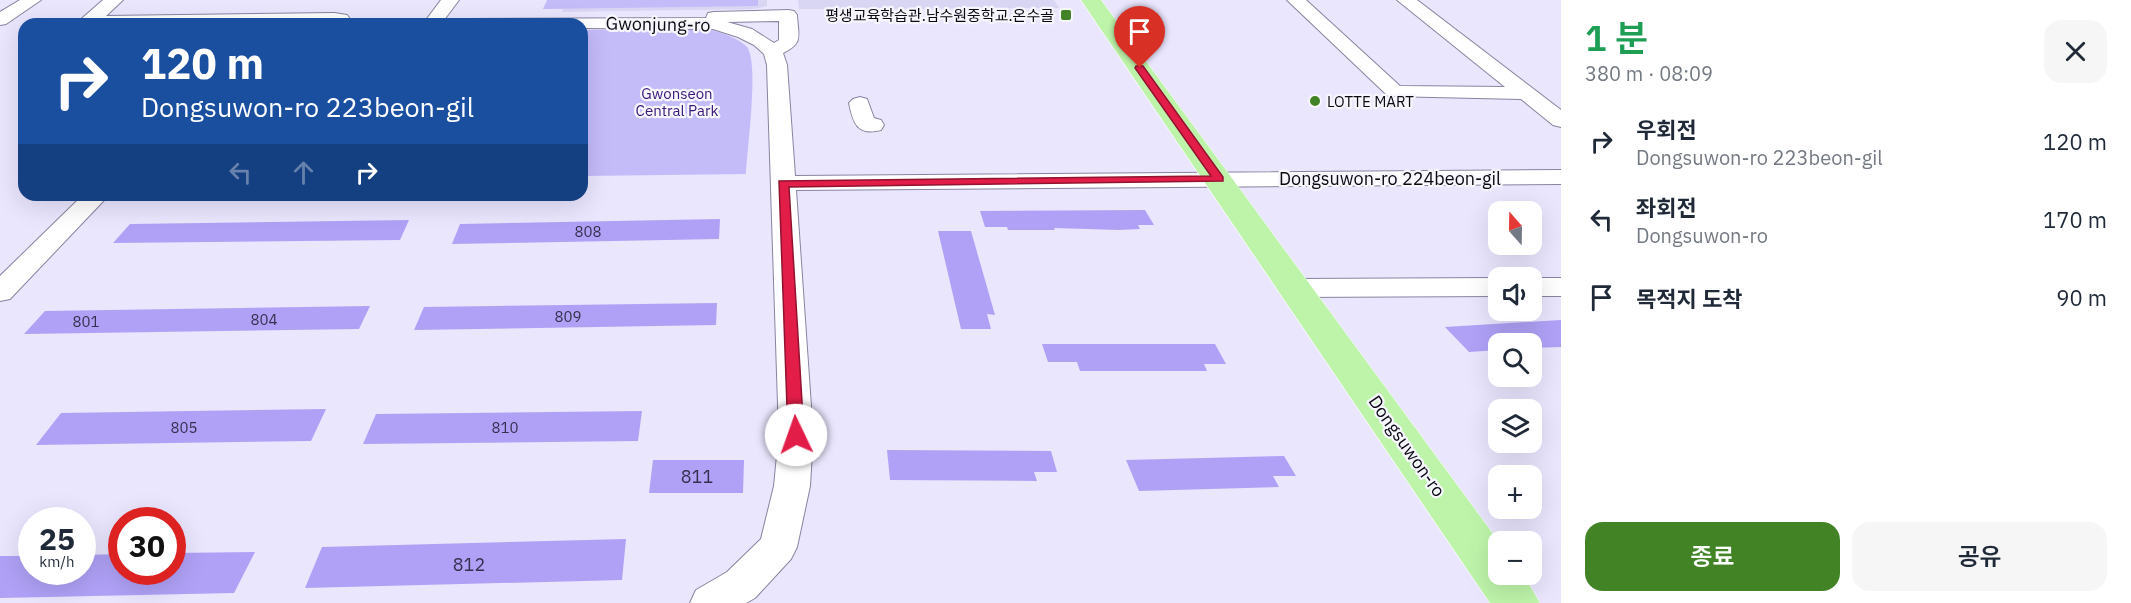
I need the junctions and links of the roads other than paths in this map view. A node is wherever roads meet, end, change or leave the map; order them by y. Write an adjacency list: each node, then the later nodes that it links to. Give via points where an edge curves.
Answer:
1 (32, 0): 15 (street)
2 (114, 0): 9 (street)
3 (287, 0): 10 (street)
4 (450, 0): 11 (street)
5 (1091, 0): 23 (main road, Dongsuwon-ro)
6 (1296, 0): 18 (street, via 1395,92)
7 (1406, 0): 18 (street)
8 (529, 16): 12 (street, Gwonjung-ro); 13 (street, Gwonjung-ro)
9 (92, 18)
10 (271, 18)
11 (436, 18)
12 (514, 18)
13 (587, 18)
14 (588, 18): 16 (street, Gwonjung-ro)
15 (0, 20)
16 (702, 22): 17 (street, Gwonjung-ro, via 745,33); 17 (street, via 733,15 788,15 789,43)
17 (772, 51): 24 (street, via 777,65)
18 (1526, 93): 20 (street)
19 (860, 104): 21 (street, via 864,122)
20 (1561, 120)
21 (873, 125)
22 (1561, 177): 23 (street, Dongsuwon-ro 224beon-gil)
23 (1219, 179): 24 (street, Dongsuwon-ro 224beon-gil); 29 (main road, Dongsuwon-ro)
24 (783, 183): 31 (street, via 796,435 792,486 777,547 741,585)
25 (91, 201): 30 (street)
26 (1488, 287): 29 (street)
27 (1542, 287): 28 (street)
28 (1561, 287)
29 (1296, 288): 32 (main road, Dongsuwon-ro)
30 (0, 292)
31 (710, 603)
32 (1517, 603)

